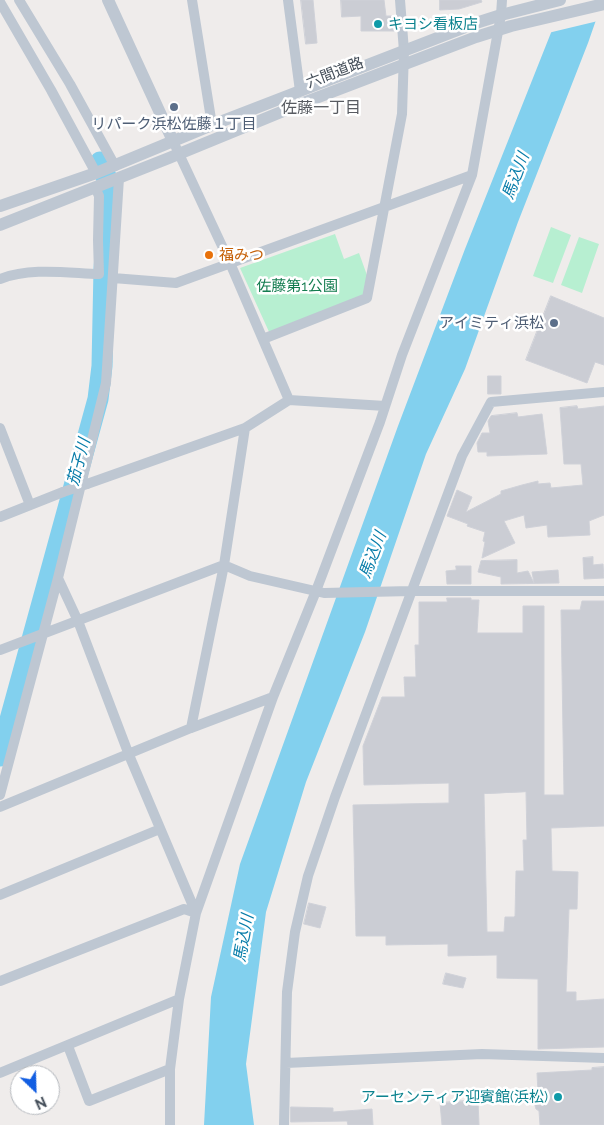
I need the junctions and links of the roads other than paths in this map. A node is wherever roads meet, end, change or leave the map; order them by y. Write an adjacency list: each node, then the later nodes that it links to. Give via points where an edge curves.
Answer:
1 (12, 0): 9 (street)
2 (19, 0): 19 (street, via 70,84)
3 (108, 0): 17 (street)
4 (192, 0): 16 (street)
5 (288, 0): 15 (street)
6 (400, 0): 13 (street)
7 (502, 0): 11 (street)
8 (560, 0): 11 (street, 六間道路)
9 (1, 4): 20 (street)
10 (604, 4): 12 (street, 六間道路)
11 (506, 13): 12 (street); 13 (street, 六間道路)
12 (498, 30): 14 (street, 六間道路); 21 (street)
13 (404, 51): 14 (street); 15 (street, 六間道路)
14 (403, 64): 18 (street, 六間道路); 24 (street, via 402,114)
15 (300, 91): 16 (street, 六間道路)
16 (212, 125): 17 (street, 六間道路)
17 (173, 141): 18 (street); 19 (street, 六間道路)
18 (180, 154): 19 (street, 六間道路); 26 (street)
19 (117, 172): 20 (street, 六間道路); 22 (street, 六間道路); 27 (street)
20 (96, 173): 23 (street, 六間道路)
21 (472, 175): 24 (street); 32 (street)
22 (96, 187): 25 (street, 六間道路); 28 (street, via 99,196 100,274 36,272)
23 (0, 206)
24 (383, 207): 26 (street); 29 (street, via 367,298)
25 (0, 225)
26 (230, 263): 27 (street, via 176,283); 29 (street)
27 (113, 278): 38 (street, via 106,383)
28 (0, 279)
29 (263, 339): 31 (street)
30 (604, 392): 39 (street, via 491,402 462,456)
31 (289, 400): 32 (street); 34 (street)
32 (385, 406): 41 (street)
33 (0, 428): 35 (street)
34 (245, 428): 35 (street, bridge); 37 (street)
35 (30, 505): 36 (street)
36 (0, 517)
37 (224, 565): 41 (street, via 250,576); 42 (street); 46 (street)
38 (58, 578): 42 (street); 43 (street)
39 (407, 591): 40 (street); 41 (street); 57 (street, via 308,876 295,932 287,992)
40 (604, 591)
41 (320, 592): 45 (street)
42 (78, 621): 43 (street); 47 (street)
43 (42, 634): 44 (street); 48 (street)
44 (0, 650)
45 (273, 697): 46 (street); 52 (street)
46 (191, 728): 47 (street)
47 (129, 755): 49 (street); 50 (street)
48 (0, 795)
49 (0, 807)
50 (160, 829): 51 (street); 52 (street)
51 (0, 895)
52 (196, 913): 53 (street, via 184,909); 54 (street)
53 (0, 981)
54 (179, 999): 55 (street); 58 (street)
55 (68, 1046): 58 (street, via 90,1101); 59 (street)
56 (604, 1058): 57 (street, via 482,1054)
57 (286, 1063): 61 (street)
58 (170, 1069): 60 (street)
59 (0, 1072)
60 (170, 1125)
61 (284, 1125)

